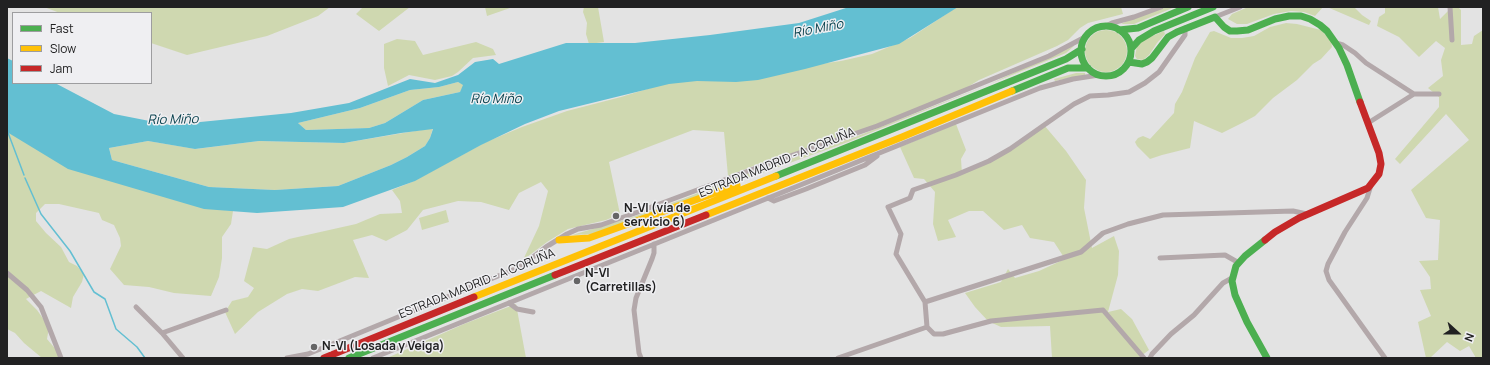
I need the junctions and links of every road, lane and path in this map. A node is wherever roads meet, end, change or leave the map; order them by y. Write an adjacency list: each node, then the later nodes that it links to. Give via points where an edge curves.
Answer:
1 (1161, 7): 7 (street)
2 (1188, 7): 9 (main road, via 1138,28)
3 (1213, 7): 14 (main road, via 1154,31 1139,40)
4 (1240, 7): 6 (street)
5 (1450, 7): 11 (street)
6 (1215, 17): 8 (main road); 12 (main road, via 1230,31 1238,31 1248,30 1274,19 1301,16 1320,25)
7 (1104, 26): 9 (main road); 10 (main road)
8 (1185, 28): 15 (main road, via 1168,37 1147,62); 30 (street, via 1185,35 1159,72 1145,83 1129,92 1090,96 1079,101 989,161 913,190 910,198 888,207 901,234 896,254)
9 (1119, 30): 14 (main road, via 1128,38)
10 (1087, 36): 13 (main road); 24 (street, via 1049,56 877,126 601,225 578,229)
11 (1452, 40)
12 (1336, 43): 18 (street, via 1344,45 1366,63); 20 (main road, via 1347,65)
13 (1082, 49): 16 (main road, via 1084,62); 21 (main road, ESTRADA MADRID - A CORUÑA, via 1066,59)
14 (1131, 49): 15 (main road)
15 (1129, 62): 17 (main road, via 1119,72 1106,76)
16 (1088, 68): 17 (main road); 41 (main road, ESTRADA MADRID - A CORUÑA, via 1068,68)
17 (1099, 75): 25 (street, via 1045,87)
18 (1414, 94): 19 (street); 20 (street)
19 (1439, 94)
20 (1368, 123): 22 (main road, via 1379,153 1380,164 1379,174)
21 (826, 156): 24 (main road, via 589,238); 40 (main road, ESTRADA MADRID - A CORUÑA)
22 (1371, 184): 23 (main road, via 1368,188); 48 (street, via 1367,198 1345,232 1326,271 1329,280)
23 (1308, 214): 27 (main road, via 1276,232); 30 (street, via 1293,211 1163,215 1103,233 1081,252)
24 (558, 240): 39 (street, via 520,267 308,354)
25 (654, 244): 31 (street); 43 (street, via 654,253 636,298 634,310)
26 (1160, 258): 27 (street, via 1225,255)
27 (1239, 263): 29 (main road)
28 (7, 273): 37 (street, via 41,307)
29 (1232, 278): 46 (street, via 1223,283); 47 (main road, via 1235,295)
30 (925, 302): 35 (street)
31 (509, 303): 34 (street, via 517,309); 42 (street)
32 (136, 307): 36 (street)
33 (226, 310): 36 (street)
34 (533, 312)
35 (927, 327): 44 (street); 45 (street, via 934,334 943,334 990,321 1103,310)
36 (162, 333): 38 (street)
37 (61, 358)
38 (183, 358)
39 (286, 358)
40 (324, 358)
41 (349, 358)
42 (373, 358)
43 (641, 358)
44 (838, 358)
45 (1144, 358)
46 (1150, 358)
47 (1267, 358)
48 (1385, 358)

